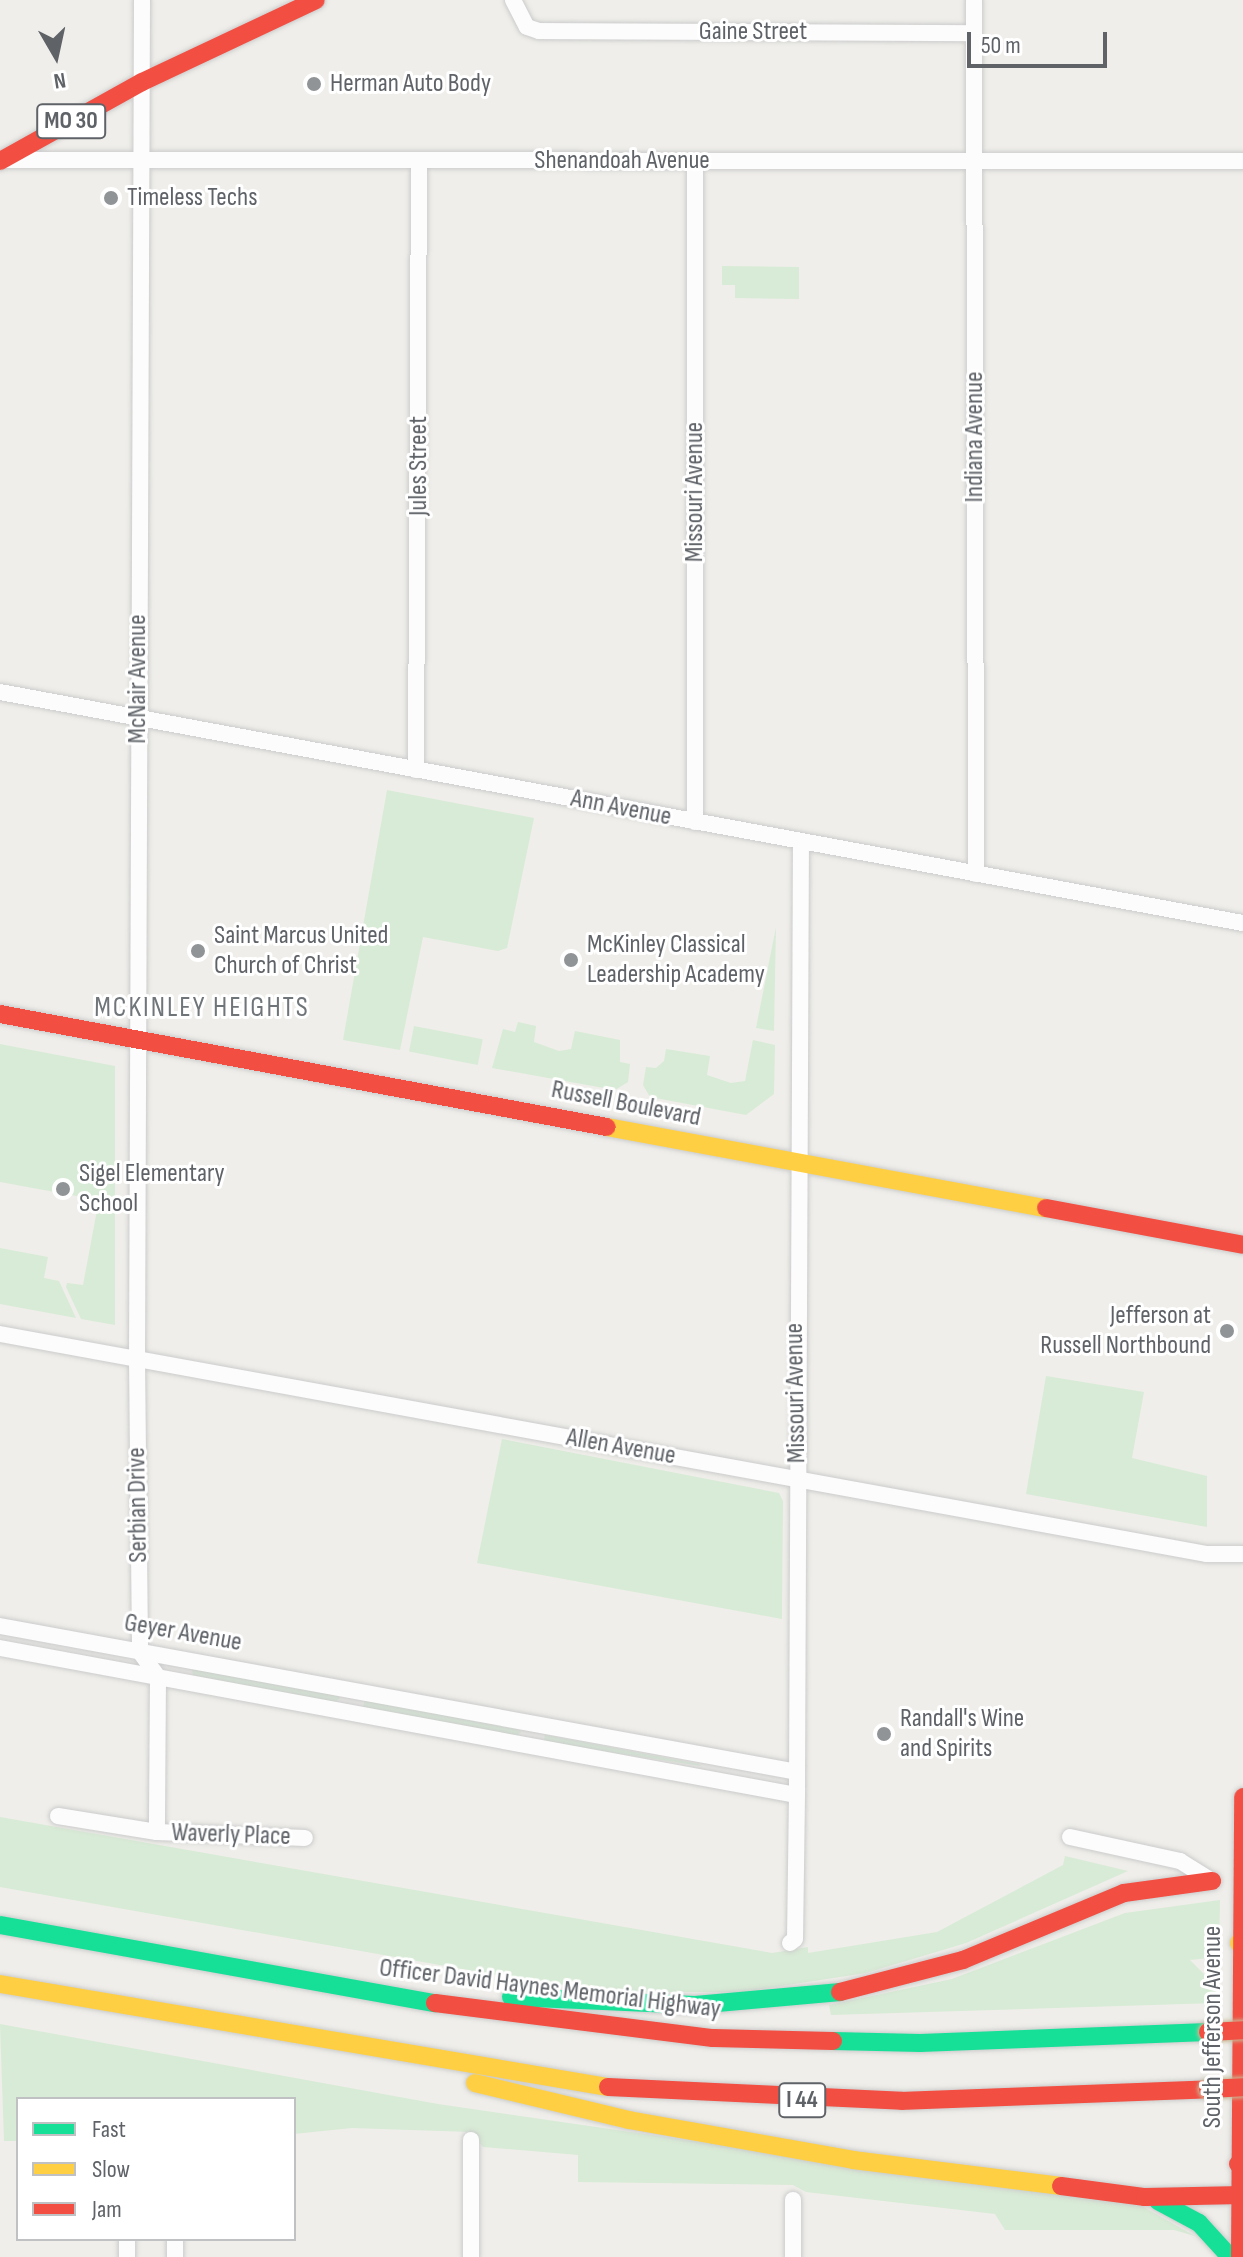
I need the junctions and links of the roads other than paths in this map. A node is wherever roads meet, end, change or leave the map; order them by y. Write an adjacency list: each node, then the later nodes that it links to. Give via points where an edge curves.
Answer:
1 (142, 0): 6 (street, McNair Avenue)
2 (316, 0): 6 (main road, MO 30)
3 (513, 0): 5 (street, Gaine Street, via 531,29)
4 (974, 0): 5 (street, Indiana Avenue)
5 (974, 33): 10 (street, Indiana Avenue)
6 (142, 82): 7 (main road, MO 30); 12 (street, McNair Avenue)
7 (0, 161): 12 (street, Shenandoah Avenue)
8 (419, 161): 9 (street, Shenandoah Avenue); 12 (street, Shenandoah Avenue); 15 (street, Jules Street)
9 (695, 161): 10 (street, Shenandoah Avenue); 16 (street, Missouri Avenue)
10 (974, 161): 11 (street, Shenandoah Avenue); 18 (street, Indiana Avenue)
11 (1243, 161)
12 (142, 163): 14 (street, McNair Avenue)
13 (0, 692): 14 (street, Ann Avenue)
14 (138, 718): 15 (street, Ann Avenue); 21 (street, McNair Avenue)
15 (416, 770): 16 (street, Ann Avenue)
16 (695, 822): 17 (street, Ann Avenue)
17 (801, 842): 18 (street, Ann Avenue); 22 (street, Missouri Avenue)
18 (976, 874): 19 (street, Ann Avenue)
19 (1243, 923)
20 (0, 1014): 21 (main road, Russell Boulevard)
21 (137, 1039): 22 (main road, Russell Boulevard); 25 (street, McNair Avenue)
22 (798, 1162): 23 (main road, Russell Boulevard); 26 (street, Missouri Avenue)
23 (1243, 1245)
24 (0, 1334): 25 (street, Allen Avenue)
25 (137, 1359): 26 (street, Allen Avenue); 30 (street, Serbian Drive)
26 (797, 1478): 27 (street, Allen Avenue, via 1207,1554); 36 (street, Missouri Avenue)
27 (1243, 1554)
28 (0, 1626): 30 (street, Geyer Avenue)
29 (0, 1648): 31 (street, Geyer Avenue)
30 (140, 1652): 31 (street); 32 (street, Geyer Avenue)
31 (158, 1677): 33 (street, Geyer Avenue); 40 (street, Waverly Place)
32 (357, 1692): 33 (street); 34 (street, Geyer Avenue)
33 (353, 1714): 35 (street, Geyer Avenue)
34 (536, 1724): 35 (street); 36 (street, Geyer Avenue)
35 (532, 1746): 37 (street, Geyer Avenue)
36 (797, 1772): 37 (street, Missouri Avenue)
37 (796, 1795): 47 (street, Missouri Avenue, via 795,1939)
38 (1243, 1797): 44 (main road, South Jefferson Avenue)
39 (58, 1816): 40 (street, Waverly Place)
40 (157, 1832): 42 (street, Waverly Place)
41 (1070, 1837): 43 (street, via 1180,1861)
42 (305, 1838)
43 (1212, 1881): 44 (main road); 49 (main road, via 1124,1893 931,1971 821,1995 695,2005 519,1997)
44 (1242, 1882): 46 (main road, South Jefferson Avenue)
45 (0, 1925): 49 (main road, Officer David Haynes Memorial Highway / I 44)
46 (1241, 1940): 54 (main road, South Jefferson Avenue)
47 (790, 1943)
48 (0, 1984): 51 (main road, I 44)
49 (414, 2000): 50 (main road, Officer David Haynes Memorial Highway / I 44, bridge, via 612,2029 817,2043)
50 (1243, 2030)
51 (400, 2055): 52 (main road, I 44, bridge, via 604,2087 804,2100); 56 (main road, via 513,2094 659,2126 853,2160)
52 (1243, 2087)
53 (471, 2140): 58 (street)
54 (1240, 2166): 55 (main road, South Jefferson Avenue)
55 (1240, 2196): 56 (main road); 61 (main road, South Jefferson Avenue)
56 (1145, 2197): 60 (main road, via 1199,2223)
57 (793, 2200): 59 (street)
58 (471, 2257)
59 (793, 2257)
60 (1230, 2257)
61 (1240, 2257)

